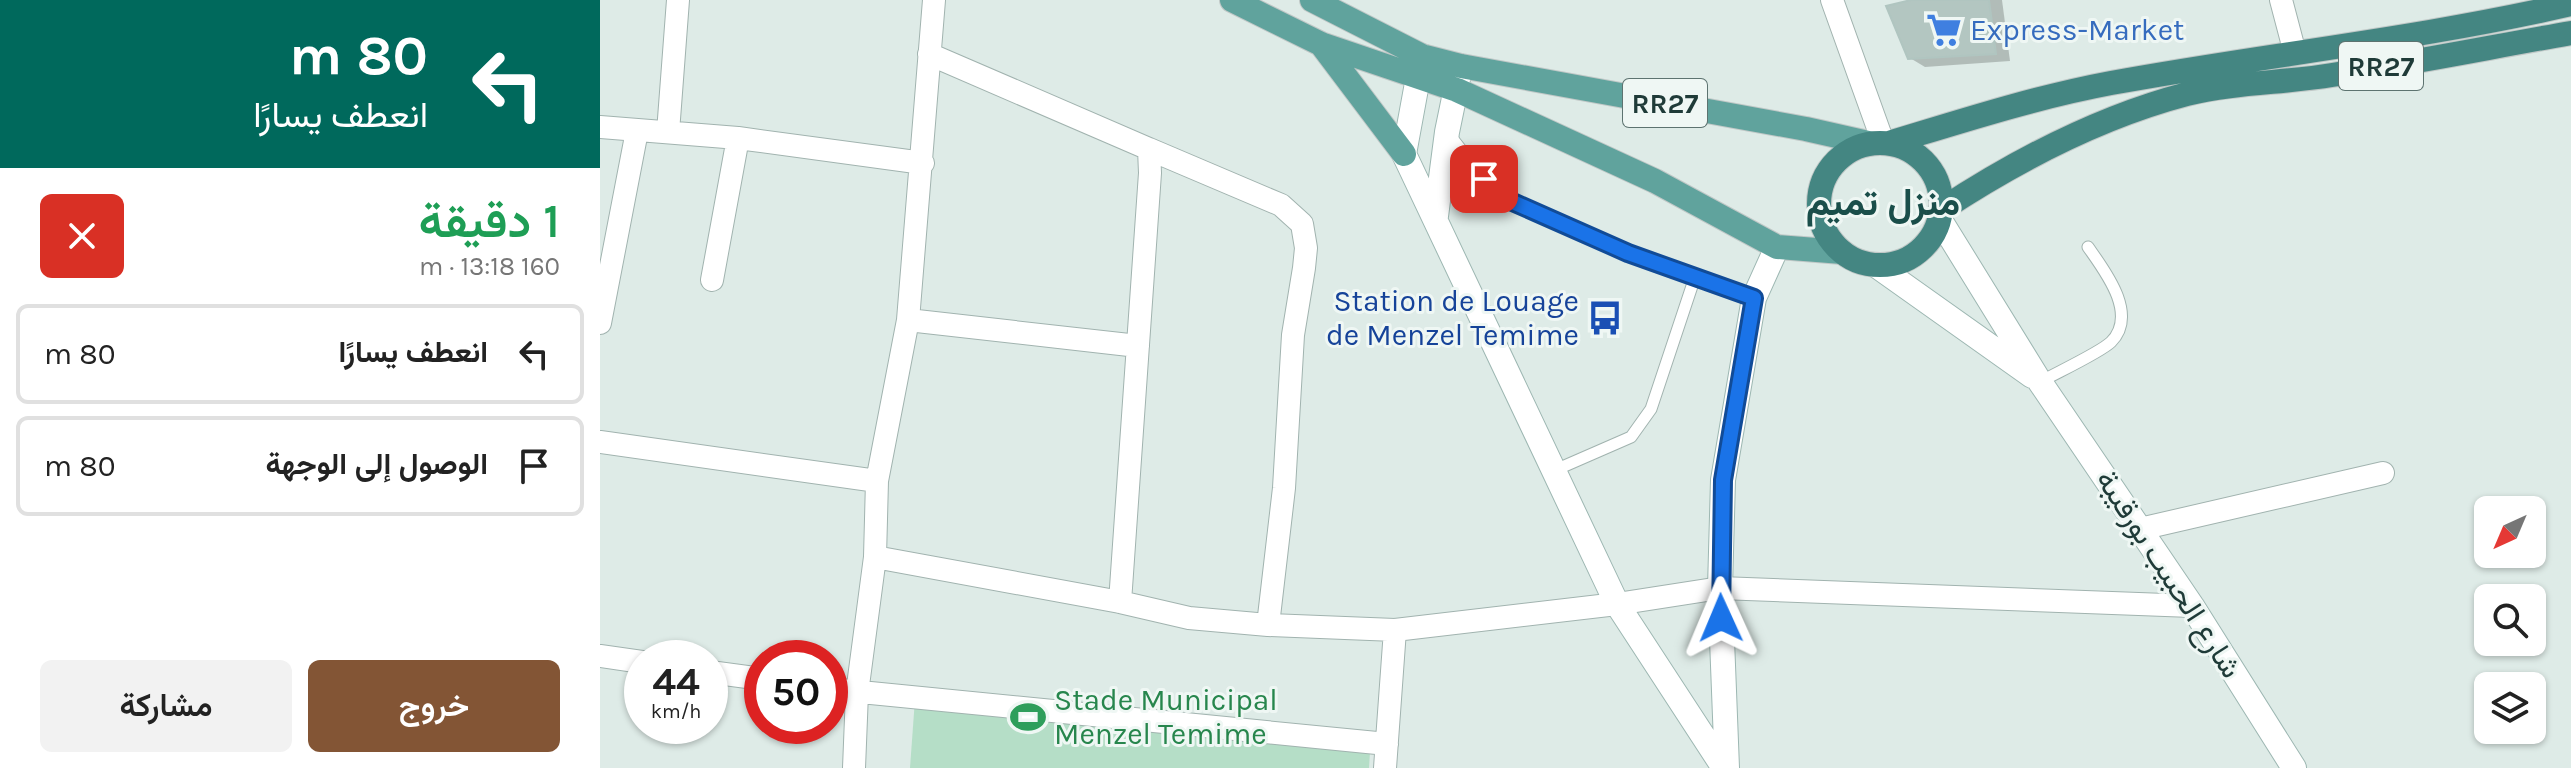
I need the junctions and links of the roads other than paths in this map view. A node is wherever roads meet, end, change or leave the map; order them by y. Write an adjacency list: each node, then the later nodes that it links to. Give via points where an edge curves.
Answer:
1 (678, 0): 16 (street)
2 (934, 0): 11 (street)
3 (1232, 0): 9 (main road, RR27)
4 (1312, 0): 12 (main road, RR27)
5 (1832, 0): 19 (street)
6 (2281, 0): 10 (street)
7 (2571, 4): 10 (highway, RR27)
8 (2571, 33): 23 (highway, RR27, via 2331,75 2190,93 2061,141 1980,185)
9 (1321, 44): 12 (main road, RR27); 21 (main road)
10 (2295, 53): 19 (highway, RR27, via 2109,83)
11 (929, 54): 20 (street); 22 (street)
12 (1420, 66): 13 (main road, RR27); 21 (main road)
13 (1459, 78): 17 (main road); 19 (main road, RR27); 25 (main road, RR27)
14 (600, 127): 15 (street)
15 (637, 131): 16 (street); 33 (street)
16 (668, 132): 18 (street)
17 (1447, 132): 24 (main road); 29 (lane, via 1506,199)
18 (738, 138): 22 (street); 30 (street)
19 (1880, 143): 23 (highway, RR27, via 1907,148 1922,159 1940,191); 27 (highway, RR27, via 1849,150 1823,180 1820,219)
20 (1149, 149): 34 (street); 46 (street, via 1281,205 1302,224 1306,248 1293,335 1284,488)
21 (1404, 154): 24 (main road)
22 (923, 163): 32 (street)
23 (1940, 215): 28 (highway, RR27, via 1917,254); 35 (main road, شارع الحبيب بورقيبة)
24 (1436, 216): 37 (main road)
25 (1777, 247): 27 (main road, RR27); 31 (main road)
26 (2088, 247): 35 (lane, via 2115,286 2121,323 2112,342)
27 (1842, 252): 28 (highway, RR27)
28 (1877, 266): 35 (main road, شارع الحبيب بورقيبة)
29 (1695, 277): 31 (lane); 37 (lane, via 1651,409 1631,437)
30 (712, 280)
31 (1754, 298): 42 (main road, via 1723,480)
32 (908, 320): 34 (street); 39 (street)
33 (600, 323)
34 (1138, 346): 43 (street)
35 (2040, 382): 40 (main road, شارع الحبيب بورقيبة)
36 (600, 442): 39 (street)
37 (1553, 471): 44 (main road)
38 (2383, 473): 40 (street)
39 (877, 481): 41 (street)
40 (2140, 529): 45 (main road, شارع الحبيب بورقيبة)
41 (875, 557): 43 (street); 51 (street)
42 (1720, 588): 44 (street); 45 (street); 55 (main road)
43 (1120, 602): 46 (street, via 1189,618)
44 (1617, 604): 47 (street); 55 (main road)
45 (2192, 606): 56 (main road, شارع الحبيب بورقيبة)
46 (1268, 625): 47 (street)
47 (1395, 630): 52 (street)
48 (600, 656): 49 (street)
49 (624, 659)
50 (848, 692): 51 (street)
51 (857, 693): 52 (street); 53 (street)
52 (1387, 744): 54 (street)
53 (854, 768)
54 (1385, 768)
55 (1725, 768)
56 (2294, 768)

